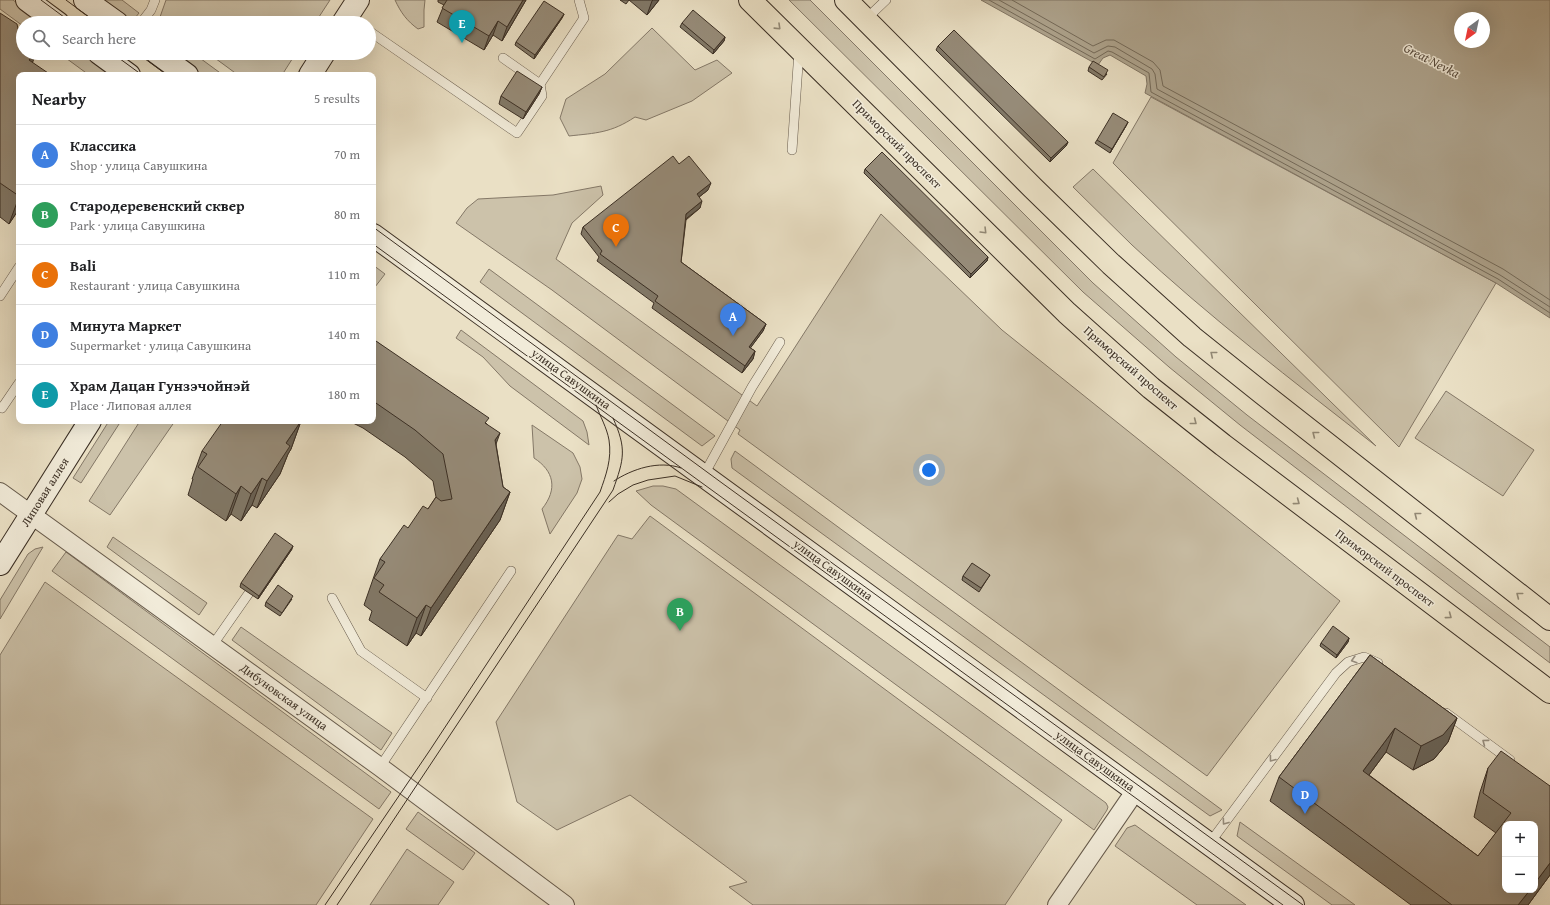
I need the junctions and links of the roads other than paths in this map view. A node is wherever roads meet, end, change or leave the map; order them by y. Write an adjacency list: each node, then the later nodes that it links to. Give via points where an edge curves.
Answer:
1 (27, 0): 8 (main road)
2 (86, 0): 9 (main road)
3 (155, 0): 10 (lane)
4 (579, 0): 21 (lane, via 584,18)
5 (750, 0): 13 (main road, Приморский проспект, one-way to 13)
6 (846, 0): 11 (main road)
7 (886, 0): 11 (lane)
8 (49, 16)
9 (108, 16)
10 (146, 16)
11 (866, 19): 37 (main road, one-way to 11, via 1192,337 1027,182)
12 (376, 36): 21 (lane, via 517,133 542,96)
13 (799, 48): 22 (lane); 40 (main road, Приморский проспект, one-way to 40, via 1067,312 1151,388)
14 (503, 58): 21 (lane)
15 (109, 60): 18 (main road)
16 (167, 60): 19 (main road)
17 (320, 60): 20 (main road)
18 (125, 72)
19 (183, 72)
20 (312, 72)
21 (540, 84)
22 (792, 150)
23 (376, 238): 30 (main road, улица Савушкина)
24 (16, 272): 25 (lane)
25 (0, 296)
26 (780, 342): 30 (lane, via 752,387)
27 (16, 387): 28 (lane, via 2,408)
28 (0, 407)
29 (88, 424): 32 (main road, Липовая аллея)
30 (704, 477): 45 (main road, улица Савушкина)
31 (0, 492): 32 (street, Дибуновская улица)
32 (30, 514): 33 (main road, Липовая аллея); 38 (street, Дибуновская улица)
33 (0, 564)
34 (512, 571): 41 (lane)
35 (249, 593): 38 (lane)
36 (332, 598): 41 (lane, via 361,651)
37 (1550, 619)
38 (212, 646): 43 (street, Дибуновская улица)
39 (1387, 669): 46 (lane, one-way to 46, via 1364,657 1348,662 1336,673)
40 (1550, 692)
41 (427, 698): 43 (lane)
42 (1438, 707): 44 (lane, one-way to 42)
43 (380, 767): 47 (street, Дибуновская улица)
44 (1520, 767)
45 (1136, 790): 46 (main road, улица Савушкина); 48 (street)
46 (1209, 844): 49 (main road, улица Савушкина)
47 (565, 905)
48 (1058, 905)
49 (1293, 905)

